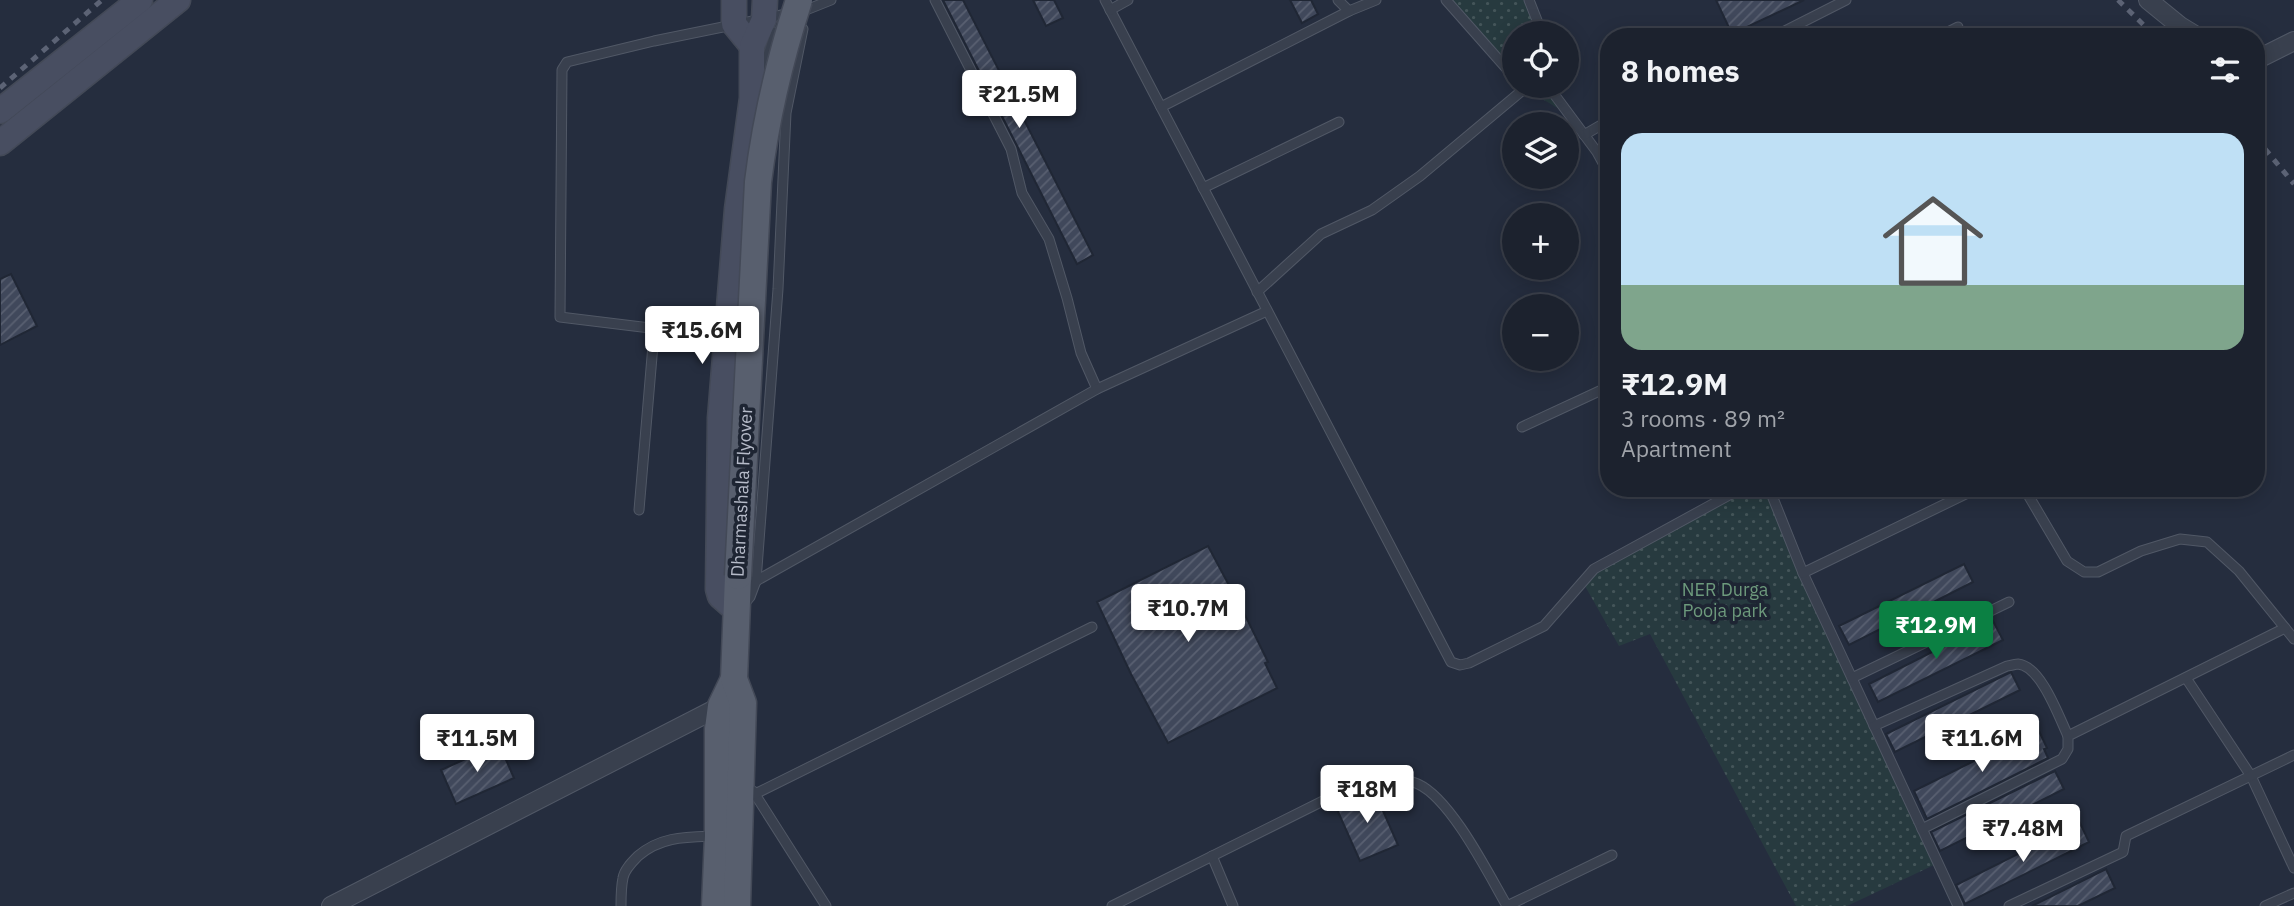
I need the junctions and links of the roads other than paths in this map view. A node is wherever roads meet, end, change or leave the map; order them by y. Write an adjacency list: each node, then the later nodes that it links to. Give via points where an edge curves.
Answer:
1 (140, 0): 28 (street)
2 (178, 0): 32 (street)
3 (831, 0): 13 (lane)
4 (935, 0): 37 (lane, via 1011,149 1023,193 1049,239 1081,353)
5 (1105, 0): 14 (lane)
6 (1128, 0): 14 (lane)
7 (1338, 0): 15 (lane)
8 (1376, 0): 15 (lane)
9 (1446, 0): 23 (lane)
10 (1529, 0): 17 (lane)
11 (1846, 0): 18 (lane)
12 (2148, 0): 19 (street)
13 (784, 8): 16 (lane); 21 (street); 24 (lane); 46 (main road, Dharmashala Flyover, bridge, via 758,182)
14 (1110, 10): 27 (lane)
15 (1349, 11): 27 (lane)
16 (734, 12): 21 (street); 44 (lane, via 567,62 562,70 560,317 650,328 654,333)
17 (1537, 21)
18 (1791, 28)
19 (2183, 28)
20 (2294, 41): 22 (street)
21 (752, 46): 24 (street)
22 (2265, 56)
23 (1502, 64)
24 (752, 98): 48 (street, via 737,209 720,418 718,589)
25 (1513, 98): 35 (lane, via 1420,176 1372,210 1321,234)
26 (1557, 98): 31 (lane)
27 (1161, 107): 34 (lane)
28 (0, 111)
29 (1339, 122): 34 (lane)
30 (1600, 126): 31 (lane)
31 (1584, 135): 33 (lane)
32 (0, 143)
33 (1600, 160)
34 (1203, 188): 35 (lane)
35 (1257, 292): 36 (lane)
36 (1267, 311): 37 (lane); 40 (lane, via 1451,662 1460,665 1545,626 1594,569)
37 (1097, 389): 46 (lane)
38 (1600, 391): 39 (lane)
39 (1522, 427)
40 (1726, 497)
41 (1776, 497): 45 (lane)
42 (1959, 497): 45 (lane)
43 (2029, 497): 50 (lane, via 2067,561 2084,572 2098,572 2180,538 2207,542 2239,571)
44 (639, 510)
45 (1803, 573): 52 (lane)
46 (747, 579): 48 (main road, Dharmashala Flyover)
47 (2009, 602): 52 (lane)
48 (736, 610): 54 (main road, Dharmashala Flyover)
49 (1092, 627): 59 (lane)
50 (2285, 628): 51 (lane); 53 (lane)
51 (2294, 639)
52 (1852, 678): 55 (lane)
53 (2186, 678): 56 (lane); 58 (lane)
54 (732, 696): 59 (main road); 61 (main road, via 718,729); 66 (street)
55 (1874, 726): 56 (lane, via 2018,664 2038,675); 60 (lane)
56 (2068, 736): 60 (lane, via 2062,759)
57 (2294, 755): 58 (lane)
58 (2251, 776): 64 (lane); 75 (lane, via 2126,836 2123,852)
59 (748, 785): 61 (main road); 70 (lane)
60 (1922, 829): 74 (lane)
61 (729, 836): 67 (lane, via 675,837 645,849 623,876); 68 (main road); 69 (main road)
62 (1612, 855): 73 (lane)
63 (1212, 856): 71 (lane); 72 (lane); 73 (lane, via 1369,778 1392,778 1419,785 1453,814)
64 (2294, 868)
65 (2294, 893): 76 (lane)
66 (331, 906)
67 (621, 906)
68 (715, 906)
69 (737, 906)
70 (826, 906)
71 (1112, 906)
72 (1233, 906)
73 (1507, 906)
74 (1958, 906)
75 (2009, 906)
76 (2265, 906)

